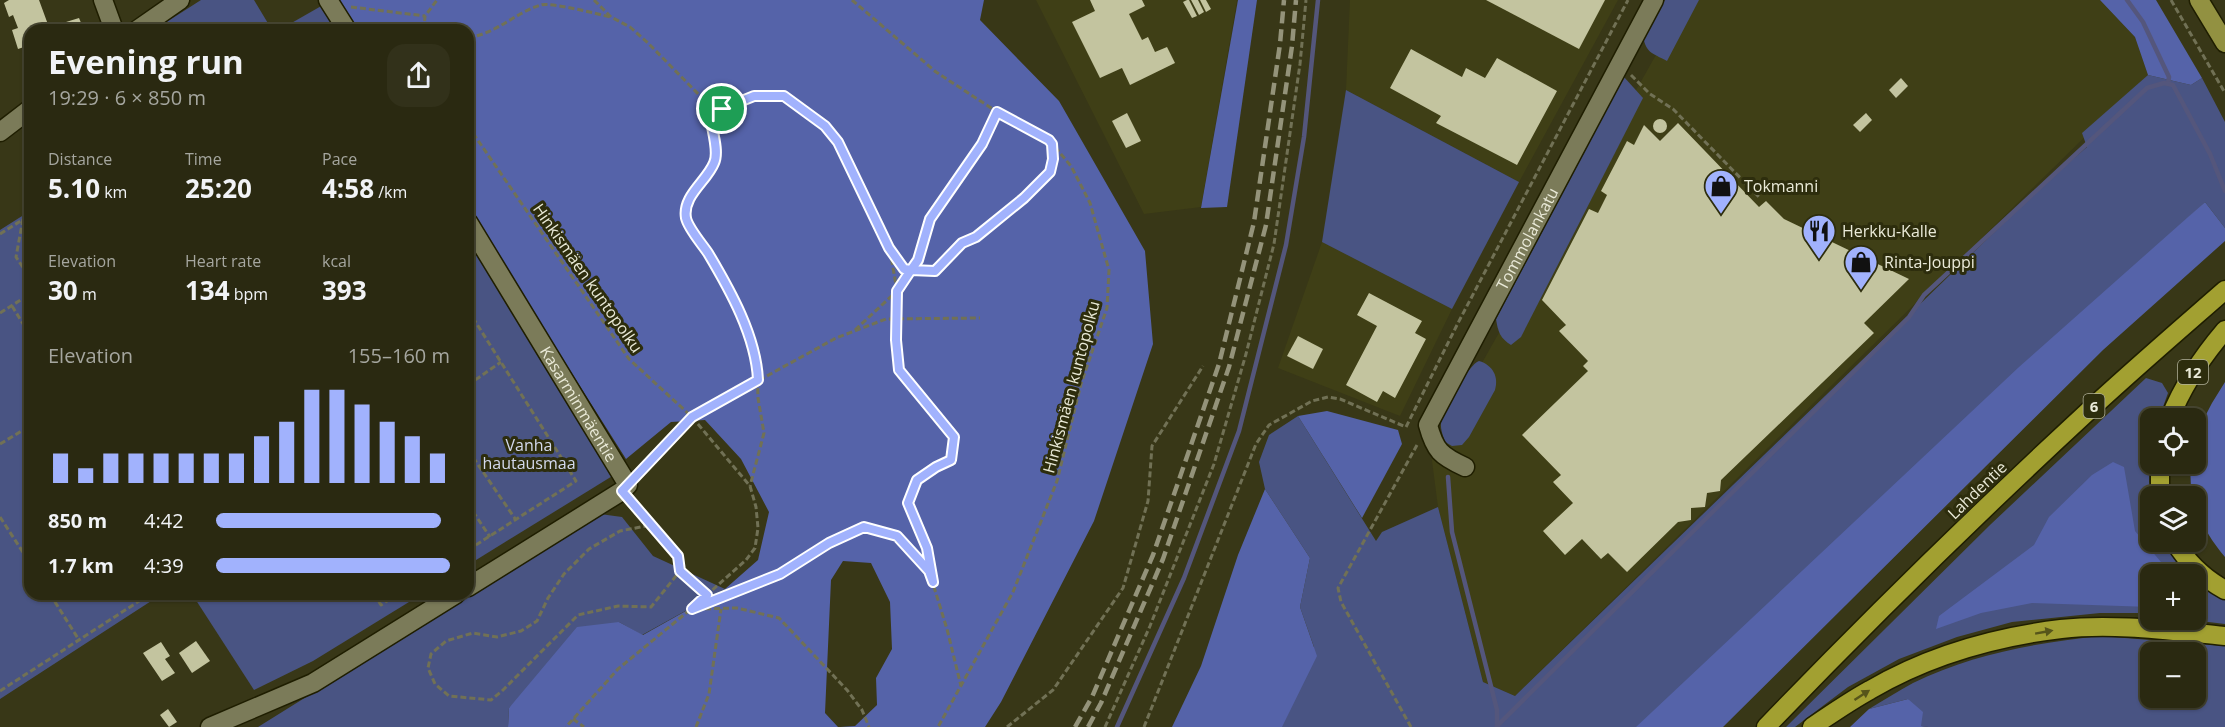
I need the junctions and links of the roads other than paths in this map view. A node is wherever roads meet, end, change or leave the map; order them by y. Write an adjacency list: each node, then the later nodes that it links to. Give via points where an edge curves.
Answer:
1 (103, 0): 6 (street)
2 (180, 0): 7 (street)
3 (1654, 0): 16 (street, Tommolankatu, via 1428,425 1439,453)
4 (2199, 0): 9 (main road)
5 (330, 2): 8 (street)
6 (112, 24)
7 (146, 24)
8 (343, 24)
9 (2225, 43)
10 (24, 114): 11 (street)
11 (0, 132)
12 (474, 232): 18 (street, Kasarminmäentie, via 625,488)
13 (2225, 290): 23 (highway, Lahdentie / 6, via 2082,416)
14 (2225, 330): 15 (highway, 12, via 2195,368)
15 (2174, 408)
16 (1465, 467)
17 (2182, 552): 19 (highway, via 2204,576)
18 (474, 583)
19 (2225, 590)
20 (446, 600): 22 (street, via 313,683)
21 (2225, 636): 24 (highway, one-way to 21, via 1900,674 1931,660 2003,639 2062,629 2106,628)
22 (210, 727)
23 (1766, 727)
24 (1812, 727)

